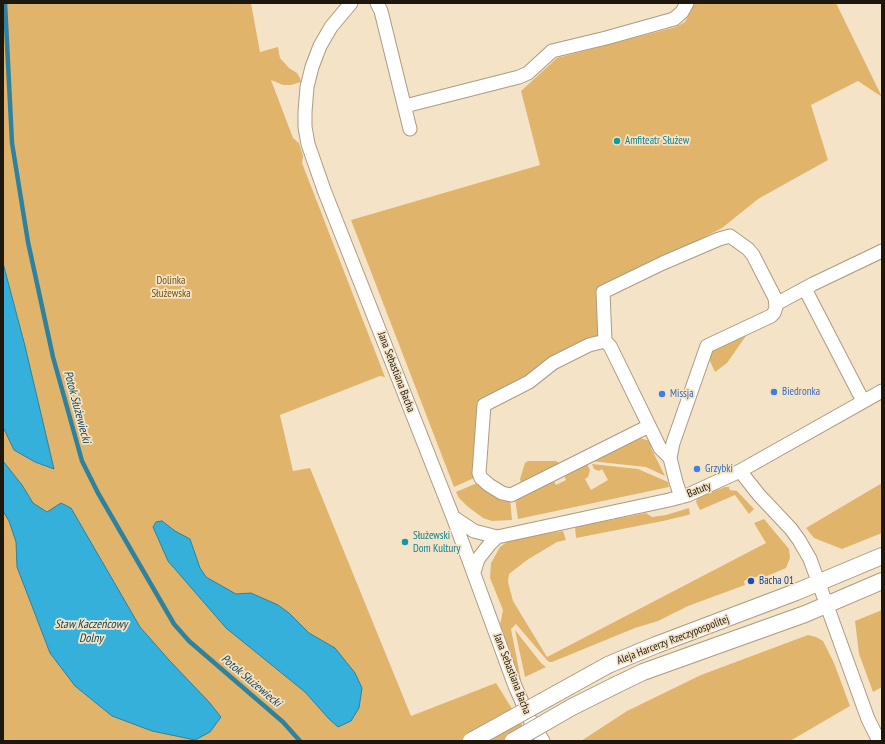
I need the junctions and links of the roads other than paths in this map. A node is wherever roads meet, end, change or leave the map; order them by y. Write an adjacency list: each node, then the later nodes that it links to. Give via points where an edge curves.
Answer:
1 (351, 3): 16 (street, Jana Sebastiana Bacha, via 320,46 312,67 307,86 305,112 308,144)
2 (377, 3): 4 (street)
3 (687, 3): 4 (street, via 674,19 558,48 528,73 519,77)
4 (405, 106): 5 (street)
5 (410, 129)
6 (882, 251): 7 (street)
7 (805, 289): 8 (street); 11 (street)
8 (775, 308): 9 (street, via 775,298 753,255 730,236 663,263 602,292); 13 (street, via 771,316 707,346)
9 (605, 341): 12 (street, via 610,346); 12 (street, via 589,345 553,363 529,382 484,405 479,473 488,485 511,495)
10 (882, 391): 11 (street, Batuty)
11 (863, 402): 14 (street, Batuty)
12 (649, 426): 13 (street, via 660,448)
13 (670, 458): 15 (street)
14 (740, 471): 15 (street, Batuty); 21 (street, via 799,540)
15 (681, 497): 17 (street, Batuty)
16 (453, 517): 17 (street, Batuty, via 474,531); 19 (street, Jana Sebastiana Bacha)
17 (497, 537): 19 (street, via 478,560)
18 (882, 556): 21 (street, Aleja Harcerzy Rzeczypospolitej)
19 (474, 572): 25 (street, Jana Sebastiana Bacha, via 515,686 530,720)
20 (882, 581): 22 (street, Aleja Harcerzy Rzeczypospolitej)
21 (819, 582): 22 (street); 23 (street, Aleja Harcerzy Rzeczypospolitej, bridge, via 608,665)
22 (827, 604): 24 (street, Aleja Harcerzy Rzeczypospolitej, bridge, via 643,672 572,707); 26 (street, via 868,719)
23 (471, 741)
24 (513, 741)
25 (543, 741)
26 (879, 741)

